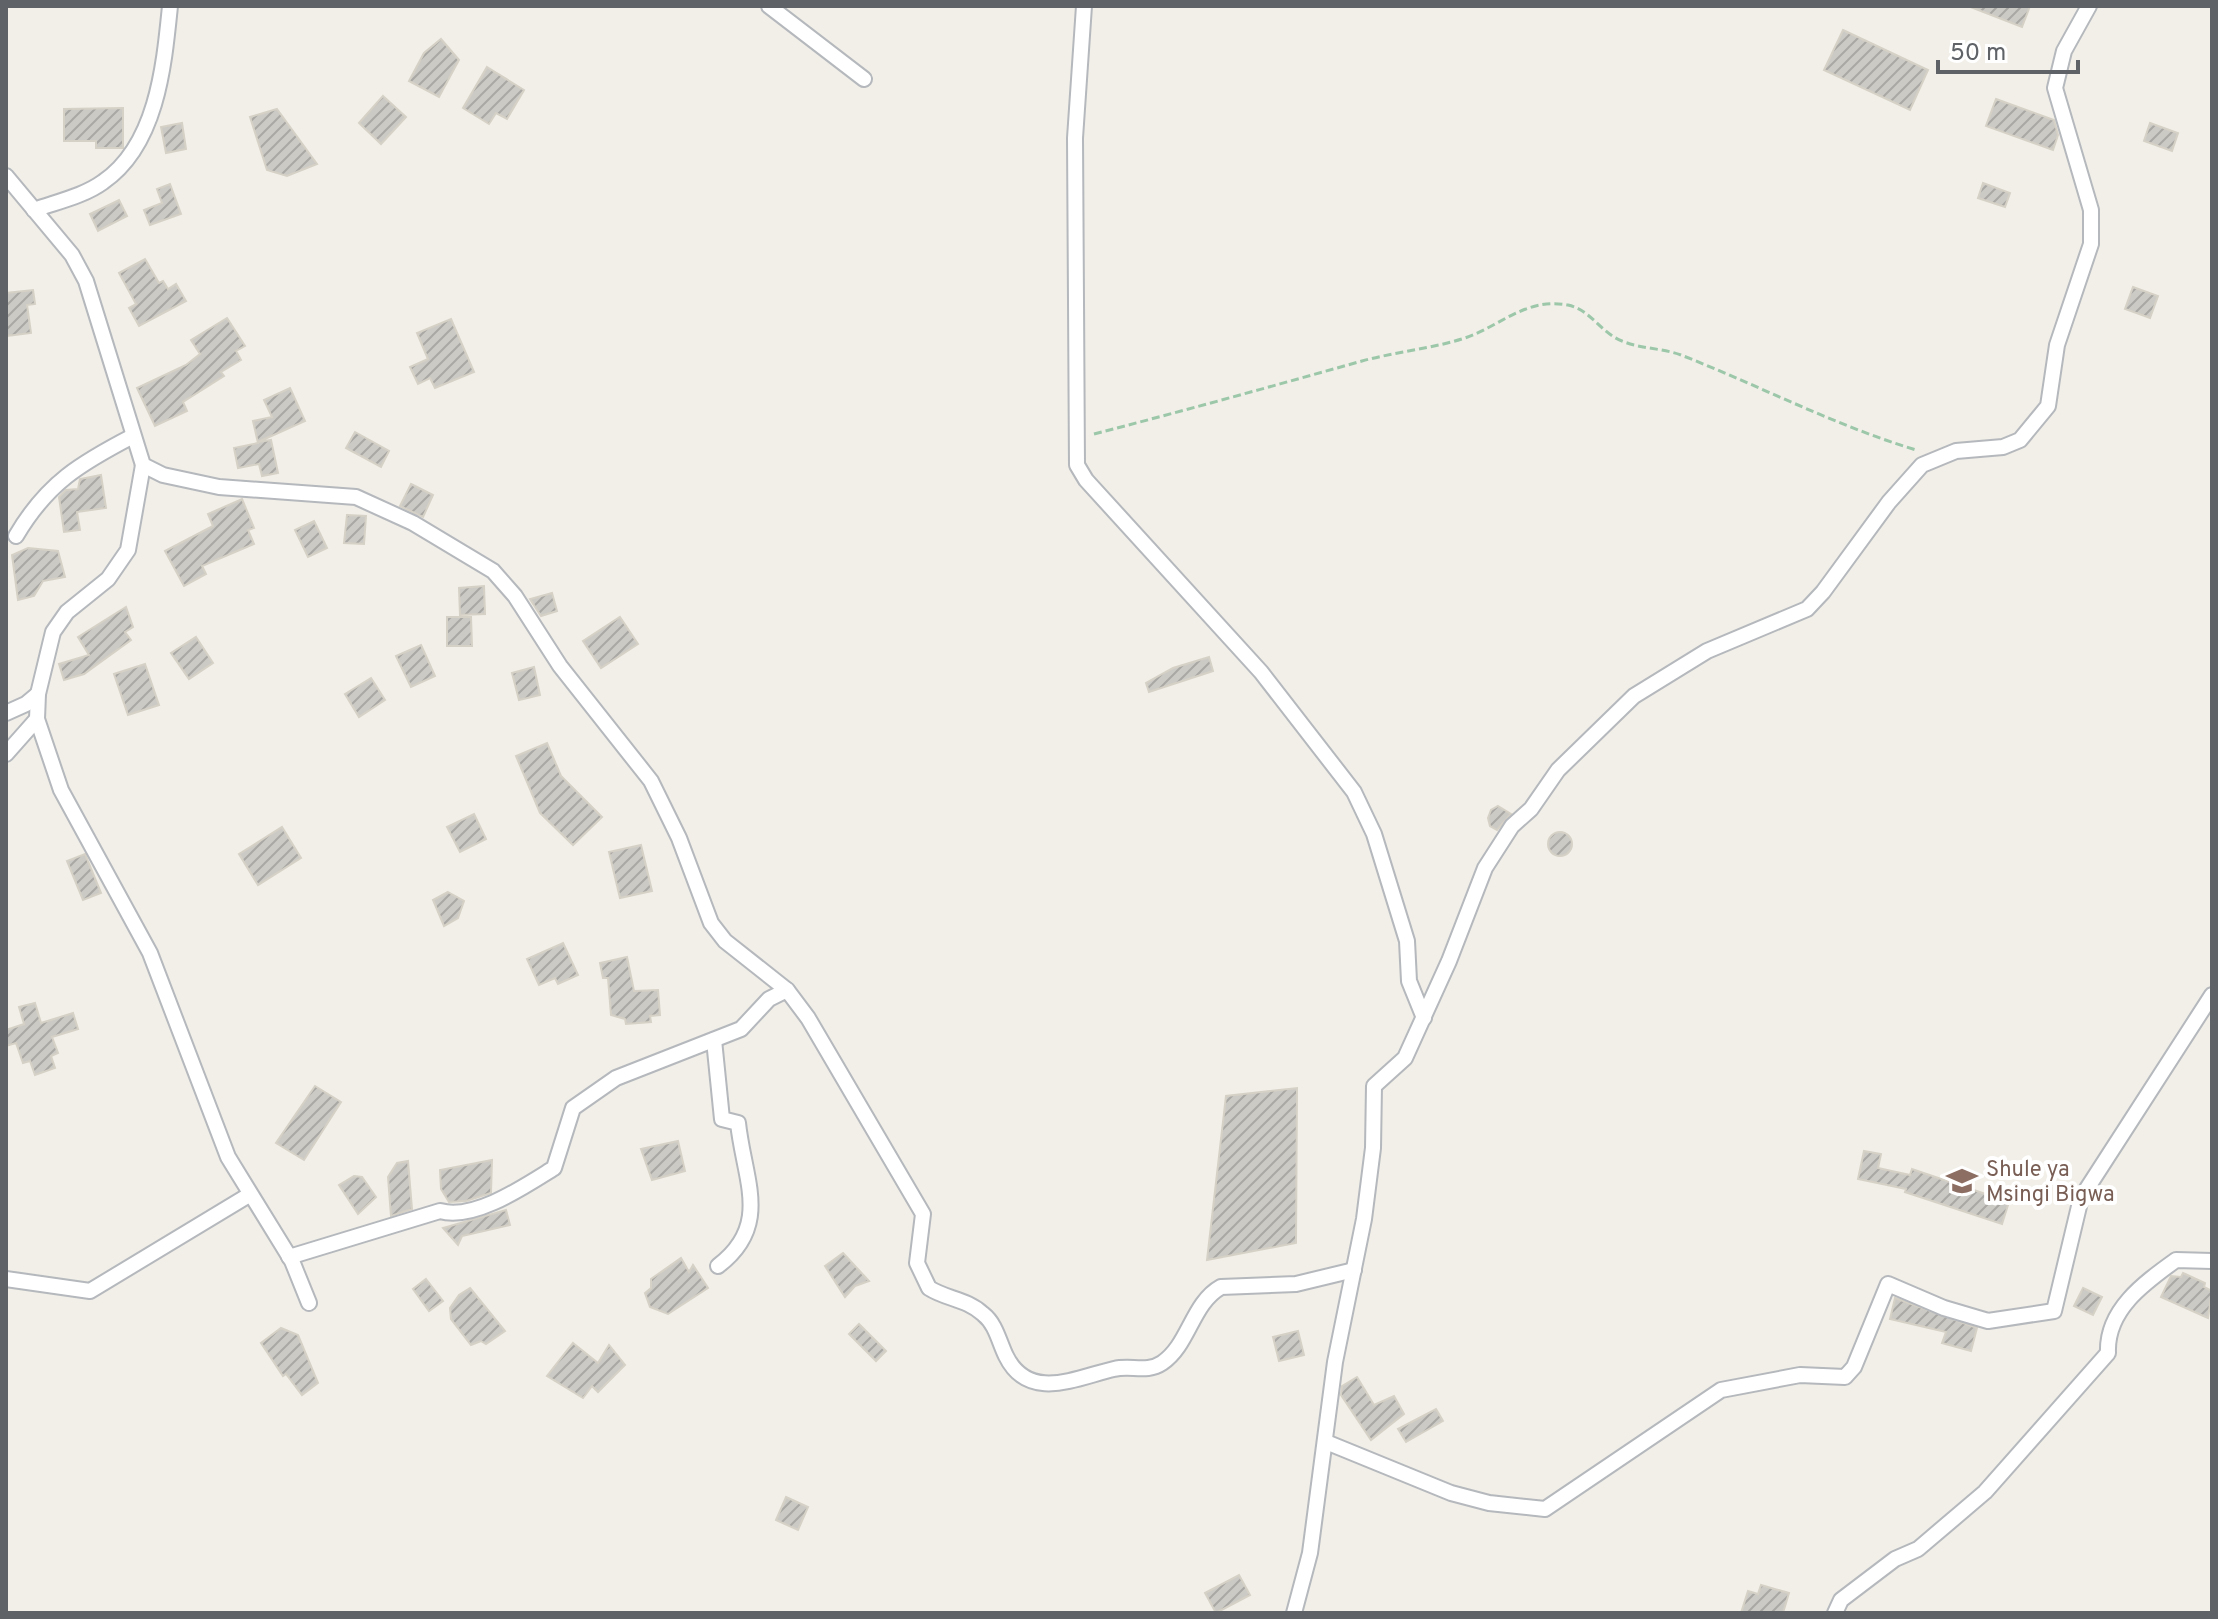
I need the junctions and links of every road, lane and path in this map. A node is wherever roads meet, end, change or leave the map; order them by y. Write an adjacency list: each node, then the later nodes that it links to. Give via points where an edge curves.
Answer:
1 (170, 6): 7 (street, via 157,91 132,154 102,183)
2 (769, 6): 5 (street)
3 (1084, 6): 9 (street, via 1075,138)
4 (2089, 6): 10 (street, via 2064,51 2055,88 2091,210 2091,244 2057,345 2048,406 2020,440)
5 (864, 79)
6 (6, 176): 7 (street)
7 (34, 210): 8 (street, via 72,255 86,281)
8 (133, 436): 11 (street); 12 (street, via 67,472)
9 (1075, 439): 10 (path, via 1373,358 1460,340 1530,305 1547,304 1586,312 1623,342 1675,353 1834,422); 19 (street, via 1081,474 1261,672 1354,792 1374,834 1407,941 1409,981)
10 (1939, 456): 19 (street, via 1903,486 1807,609 1707,651 1634,696 1558,770 1485,868)
11 (143, 465): 13 (street, via 128,550 108,579 60,620); 17 (street, via 163,475 219,487 356,497 493,571 651,781 711,923 725,941)
12 (16, 536)
13 (38, 694): 14 (street); 15 (street)
14 (6, 713)
15 (37, 719): 16 (street); 21 (street, via 61,790 150,953 228,1157)
16 (6, 754)
17 (787, 990): 20 (street, via 769,999 741,1029); 25 (street, via 923,1214 917,1263 929,1288 986,1316 1019,1374 1044,1384 1065,1384 1116,1368 1152,1368 1172,1355 1216,1290 1229,1285 1296,1284)
18 (2212, 995): 28 (street, via 2081,1198 2054,1311 1988,1321 1888,1284 1845,1377 1800,1375 1721,1390 1545,1509 1451,1493)
19 (1424, 1018): 25 (street, via 1405,1058 1374,1086 1373,1148)
20 (714, 1040): 22 (street, via 616,1078 573,1108 554,1168 496,1202 450,1214 440,1211); 24 (street, via 722,1119 738,1123 751,1209 742,1245)
21 (249, 1195): 22 (street); 26 (street, via 90,1291)
22 (289, 1257): 27 (street)
23 (2212, 1261): 30 (street, via 2176,1260 2125,1302 2107,1333 2108,1353 1985,1492 1918,1549 1895,1559 1841,1600)
24 (718, 1266)
25 (1354, 1270): 28 (street)
26 (6, 1279)
27 (309, 1303)
28 (1326, 1442): 29 (street, via 1310,1553)
29 (1294, 1613)
30 (1835, 1613)

